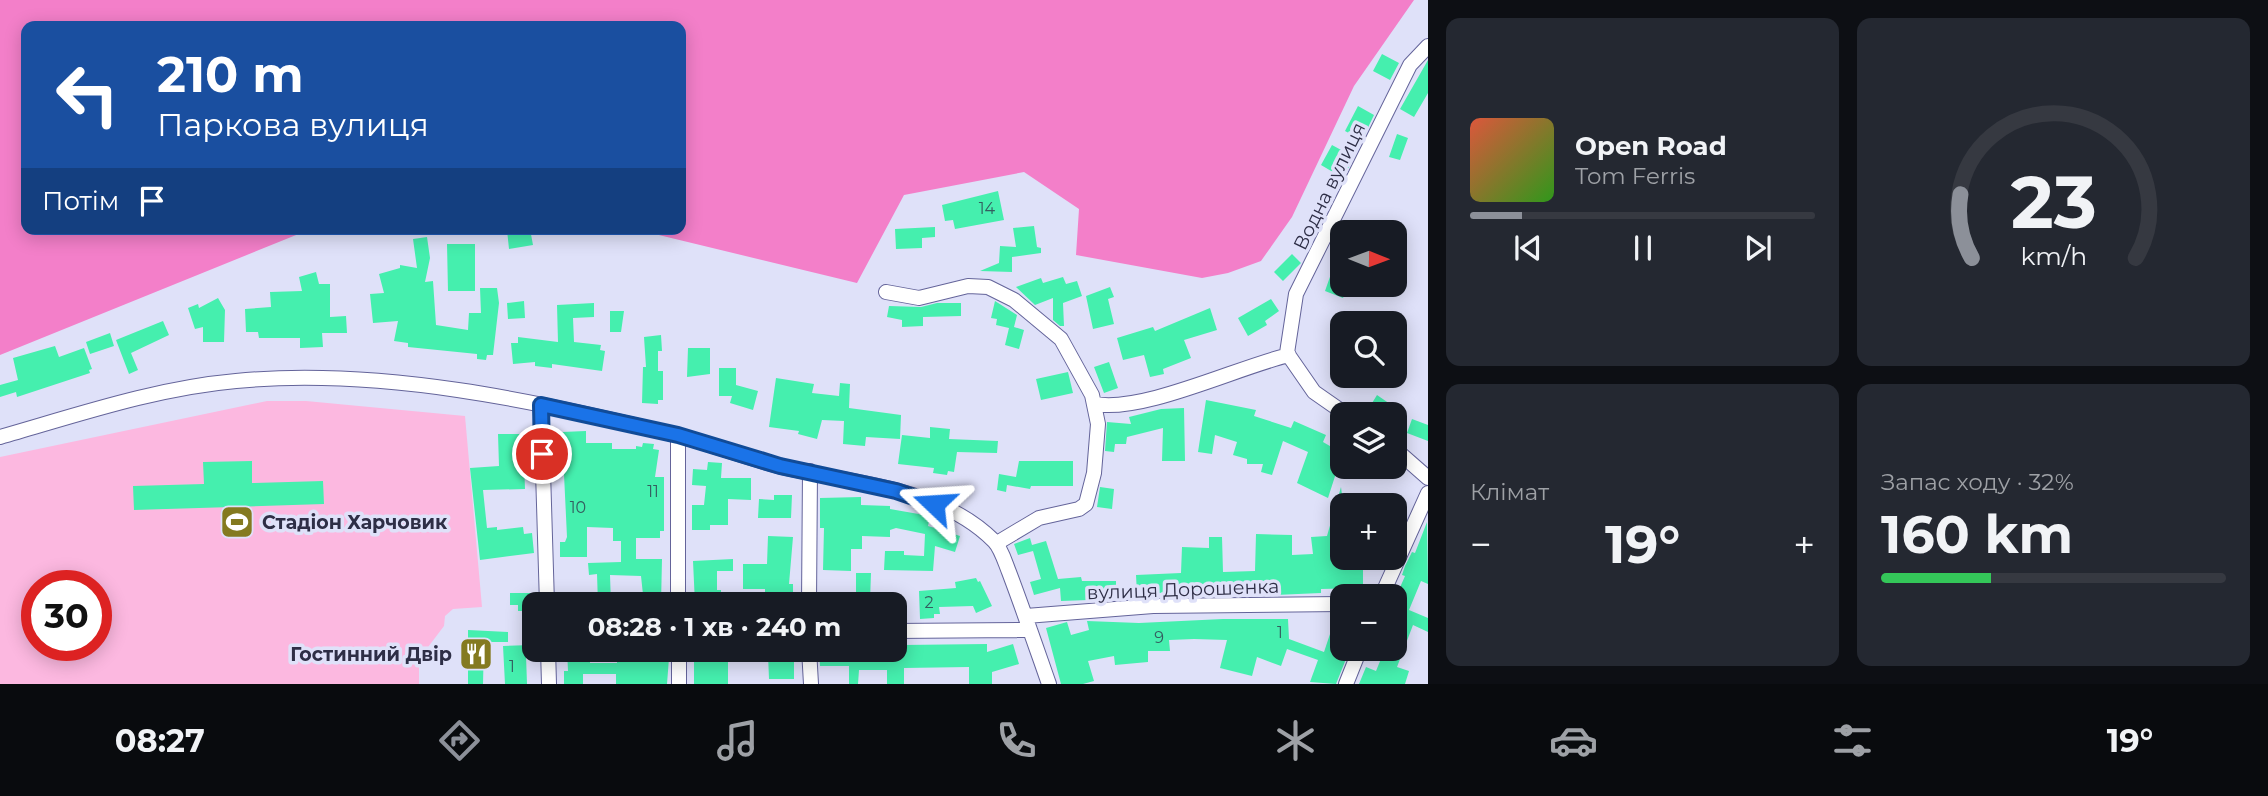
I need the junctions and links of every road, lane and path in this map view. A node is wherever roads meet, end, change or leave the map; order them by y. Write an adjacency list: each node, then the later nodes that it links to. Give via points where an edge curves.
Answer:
1 (1428, 46): 3 (street, Водна вулиця, via 1410,65 1296,294)
2 (886, 292): 5 (street, via 919,298 968,286 988,287 1014,300 1061,339)
3 (1288, 354): 4 (street, via 1314,392); 5 (street, via 1173,393 1118,405)
4 (1330, 403)
5 (1094, 404): 13 (street, via 1098,448 1086,504 1030,522)
6 (541, 405): 7 (street); 8 (street, via 377,380 251,380 167,392); 15 (street)
7 (678, 435): 10 (street); 16 (street)
8 (0, 437)
9 (1407, 460): 11 (street)
10 (810, 471): 13 (street, via 921,499 948,510); 17 (street)
11 (1428, 478)
12 (1428, 493): 14 (street)
13 (997, 543): 19 (street)
14 (1387, 584)
15 (547, 592)
16 (678, 592)
17 (809, 592)
18 (1330, 604): 19 (street, вулиця Дорошенка, via 1153,606)
19 (1028, 623): 20 (street, вулиця Дорошенка); 28 (street)
20 (907, 630)
21 (1355, 661): 29 (street)
22 (548, 662): 25 (street)
23 (679, 662): 26 (street)
24 (810, 662): 27 (street)
25 (549, 684)
26 (679, 684)
27 (811, 684)
28 (1049, 684)
29 (1346, 684)

